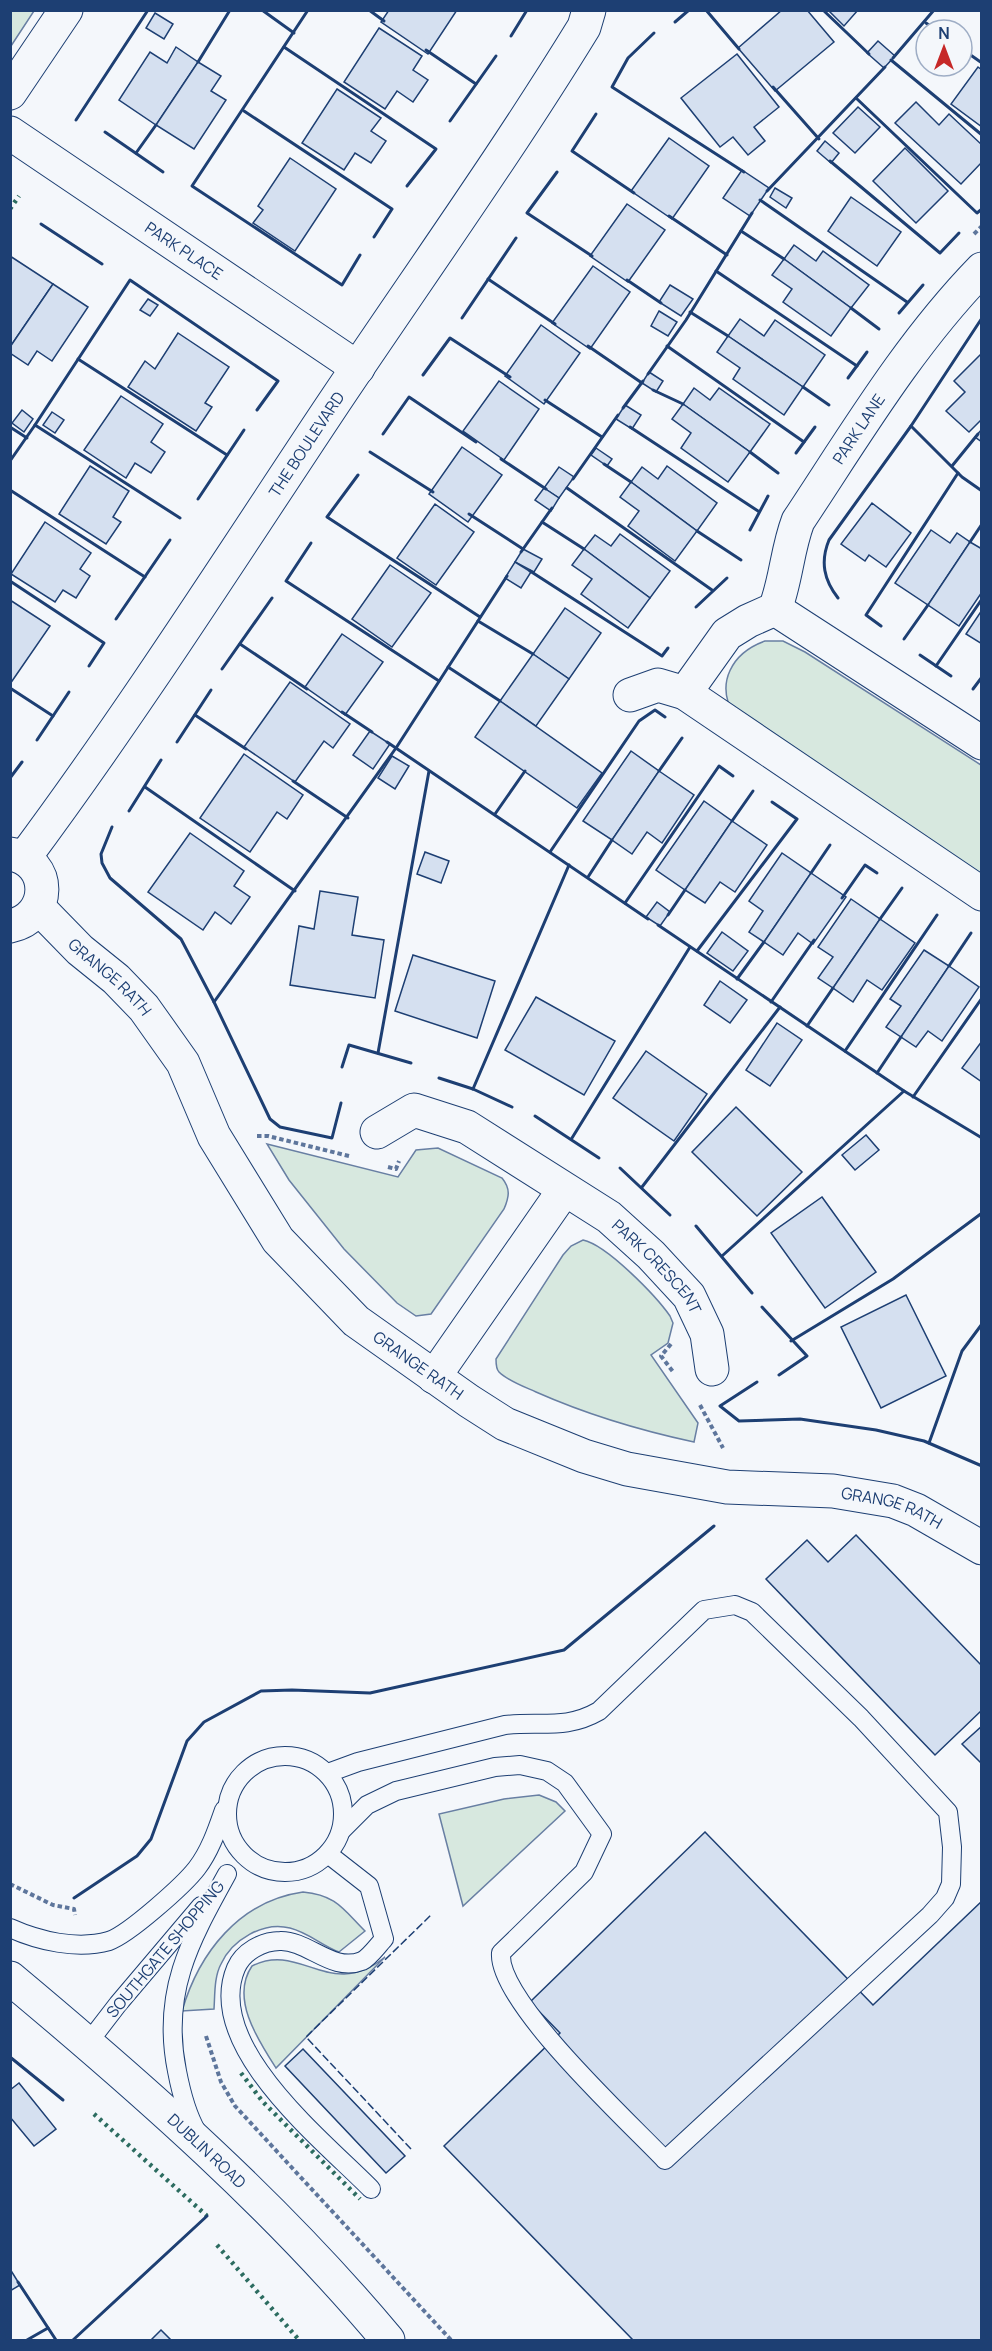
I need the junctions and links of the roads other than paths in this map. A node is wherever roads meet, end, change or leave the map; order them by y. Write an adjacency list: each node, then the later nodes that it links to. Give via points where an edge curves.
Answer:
1 (66, 10): 3 (street)
2 (592, 16): 6 (street, THE BOULEVARD, via 518,134)
3 (10, 93)
4 (10, 133): 6 (street, PARK PLACE)
5 (981, 269): 7 (street, PARK LANE, via 894,376 798,521)
6 (358, 368): 11 (street, THE BOULEVARD, via 78,786)
7 (775, 609): 8 (street, via 727,634); 10 (street)
8 (684, 693): 9 (street, via 658,685); 12 (street)
9 (630, 695)
10 (981, 743)
11 (17, 856): 13 (street, via 40,874 43,885)
12 (981, 894)
13 (39, 908): 14 (street, via 23,923); 18 (street, GRANGE RATH, via 144,1008 183,1064 214,1136 278,1240 356,1321)
14 (10, 926)
15 (377, 1132): 16 (street, PARK CRESCENT, via 414,1110 467,1126)
16 (564, 1190): 17 (street, PARK CRESCENT, via 609,1217 689,1296 707,1334); 18 (street)
17 (712, 1369)
18 (434, 1377): 19 (street, GRANGE RATH, via 505,1424 616,1466 727,1488 833,1491 883,1499 915,1510)
19 (981, 1548)
20 (328, 1773): 21 (lane, via 304,1758 281,1755 265,1759 243,1773); 22 (lane, via 341,1794 344,1818); 22 (lane, via 505,1725 580,1720 599,1711 704,1610 735,1605 752,1612 794,1652 948,1812 951,1884 930,1915 665,2160 528,2014 500,1963 501,1953 584,1872 602,1834 565,1784 547,1771 520,1765 495,1767 396,1791 367,1805)
21 (230, 1793): 24 (lane, via 226,1815 231,1839); 26 (lane, via 214,1837 196,1868 129,1929 109,1941 79,1943 34,1939)
22 (340, 1831): 23 (lane, via 337,1845)
23 (328, 1854): 24 (lane, via 316,1865 286,1874 259,1867); 30 (lane, via 369,1886 384,1939 363,1960 349,1963 334,1962 281,1941 264,1943 248,1952 237,1965 231,2002 243,2043 266,2084)
24 (244, 1856): 25 (lane, SOUTHGATE SHOPPING)
25 (227, 1874): 28 (lane, SOUTHGATE SHOPPING); 29 (lane, via 186,1953 172,2008 171,2034 180,2086 189,2119)
26 (10, 1928)
27 (10, 1978): 28 (street, DUBLIN ROAD)
28 (88, 2043): 29 (street, DUBLIN ROAD)
29 (209, 2153): 31 (street, DUBLIN ROAD, via 299,2240)
30 (371, 2189)
31 (388, 2340)

